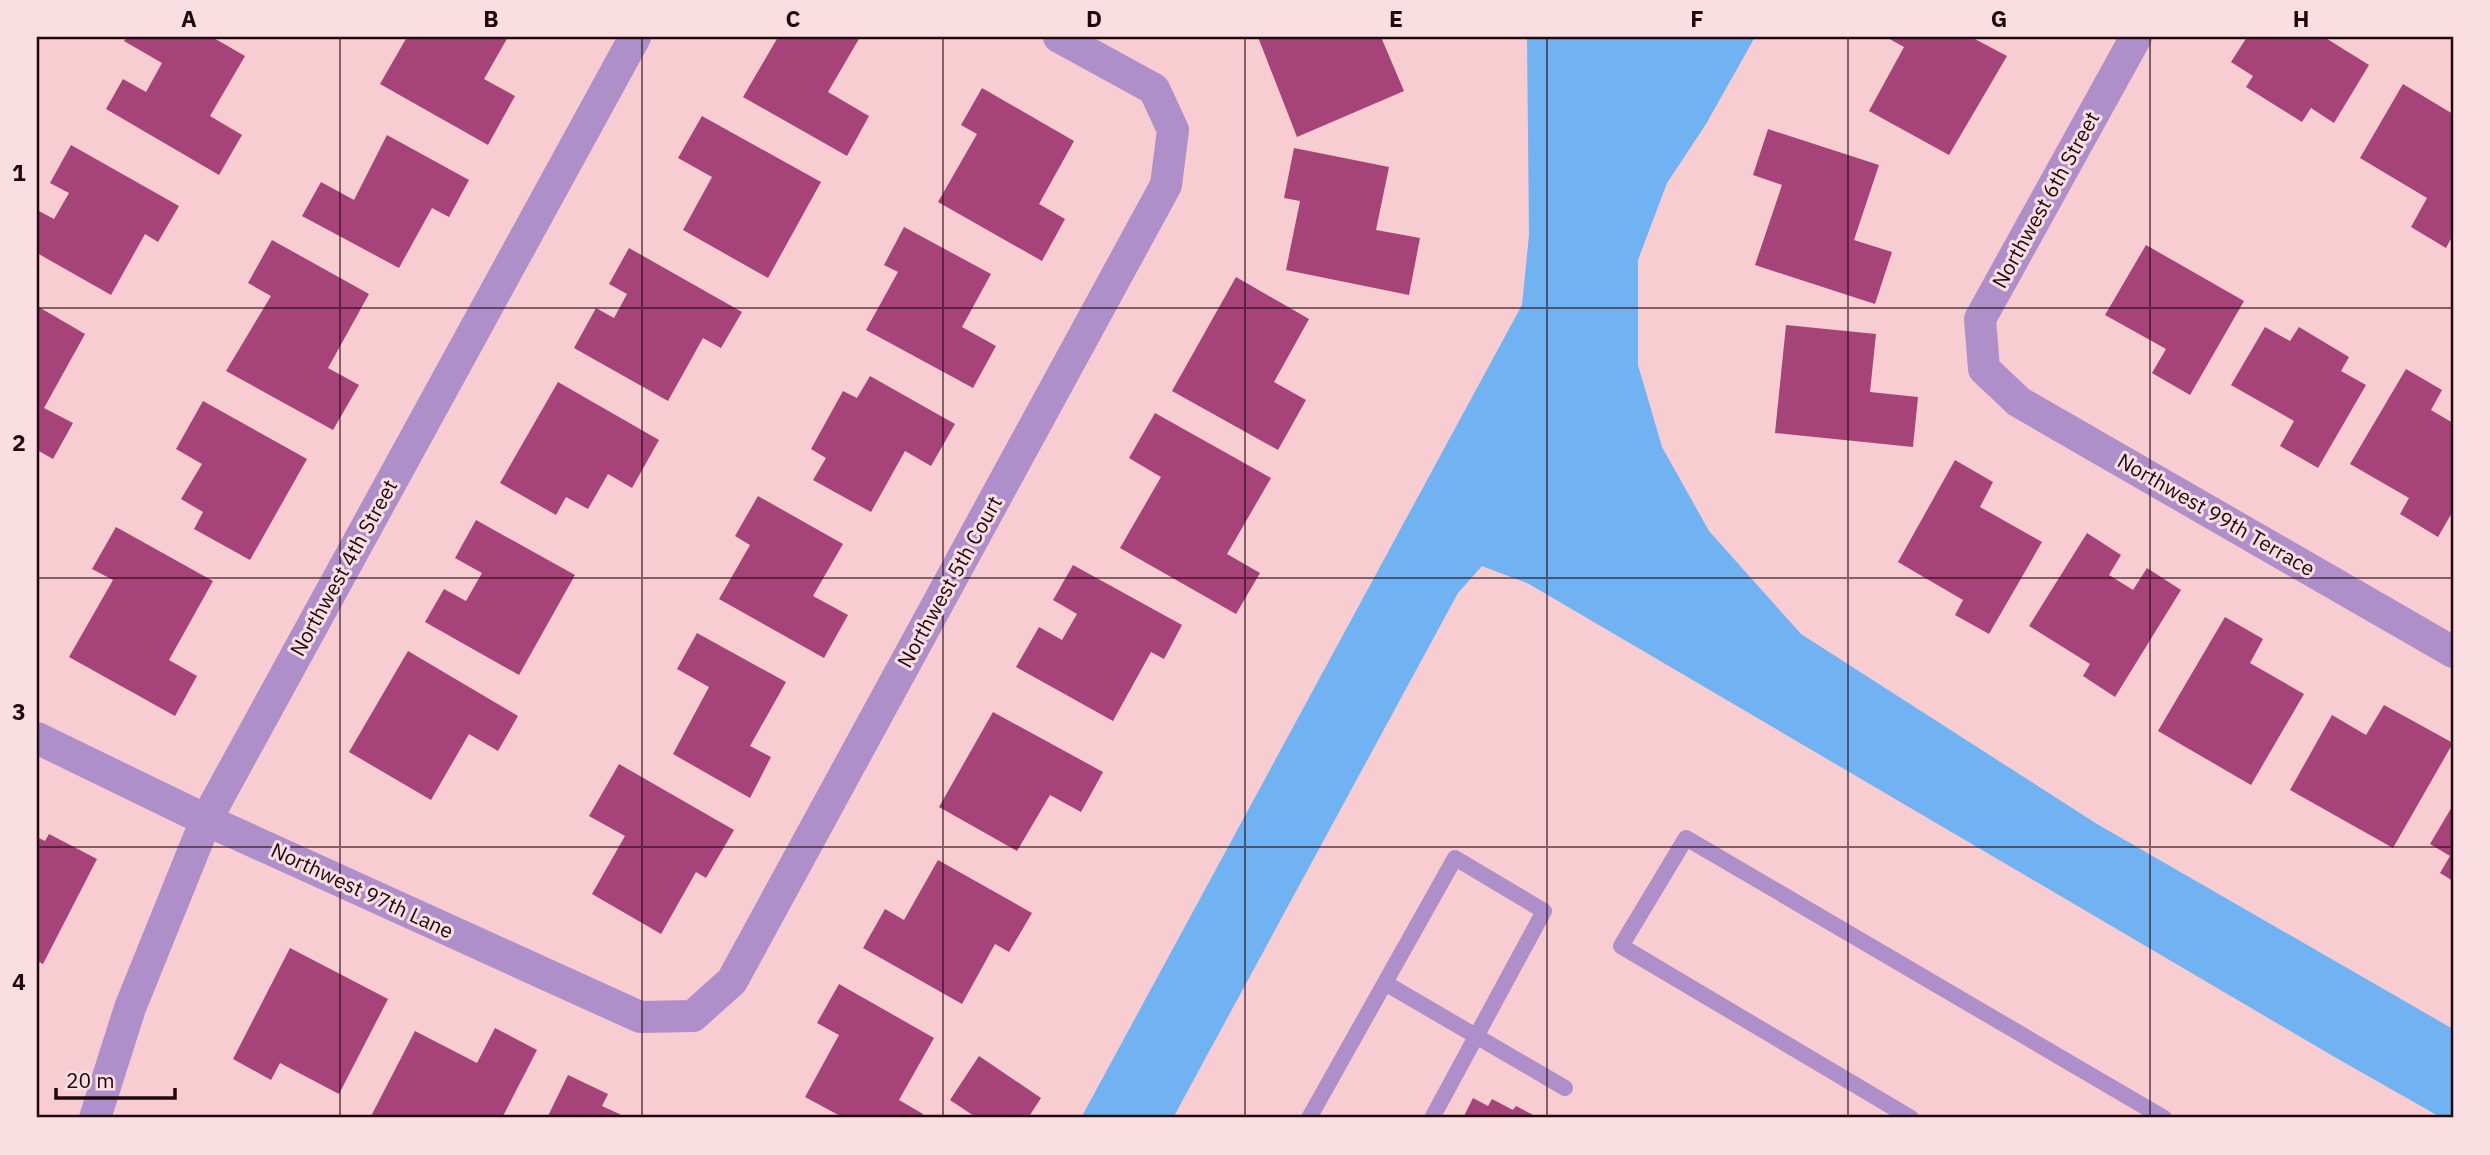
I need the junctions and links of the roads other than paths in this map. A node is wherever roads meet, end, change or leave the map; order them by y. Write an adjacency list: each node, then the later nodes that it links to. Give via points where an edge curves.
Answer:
1 (635, 37): 7 (street, Northwest 4th Street)
2 (1059, 37): 9 (street, Northwest 5th Court, via 1154,89 1173,130 1166,186 732,981)
3 (2136, 37): 4 (street, Northwest 6th Street, via 1980,319)
4 (1984, 369): 5 (street, Northwest 99th Terrace, via 2020,402)
5 (2453, 652)
6 (37, 738): 7 (street, Northwest 97th Lane)
7 (206, 820): 9 (street, Northwest 97th Lane, via 640,1017); 12 (street, Northwest 4th Street, via 130,1008)
8 (1385, 983): 10 (lane); 10 (lane, via 1455,858 1544,911); 13 (lane)
9 (693, 1016)
10 (1477, 1035): 11 (lane); 14 (lane)
11 (1565, 1088)
12 (95, 1118)
13 (1309, 1118)
14 (1432, 1118)
15 (1911, 1118): 16 (lane, via 1621,946 1686,838)
16 (2164, 1118)

